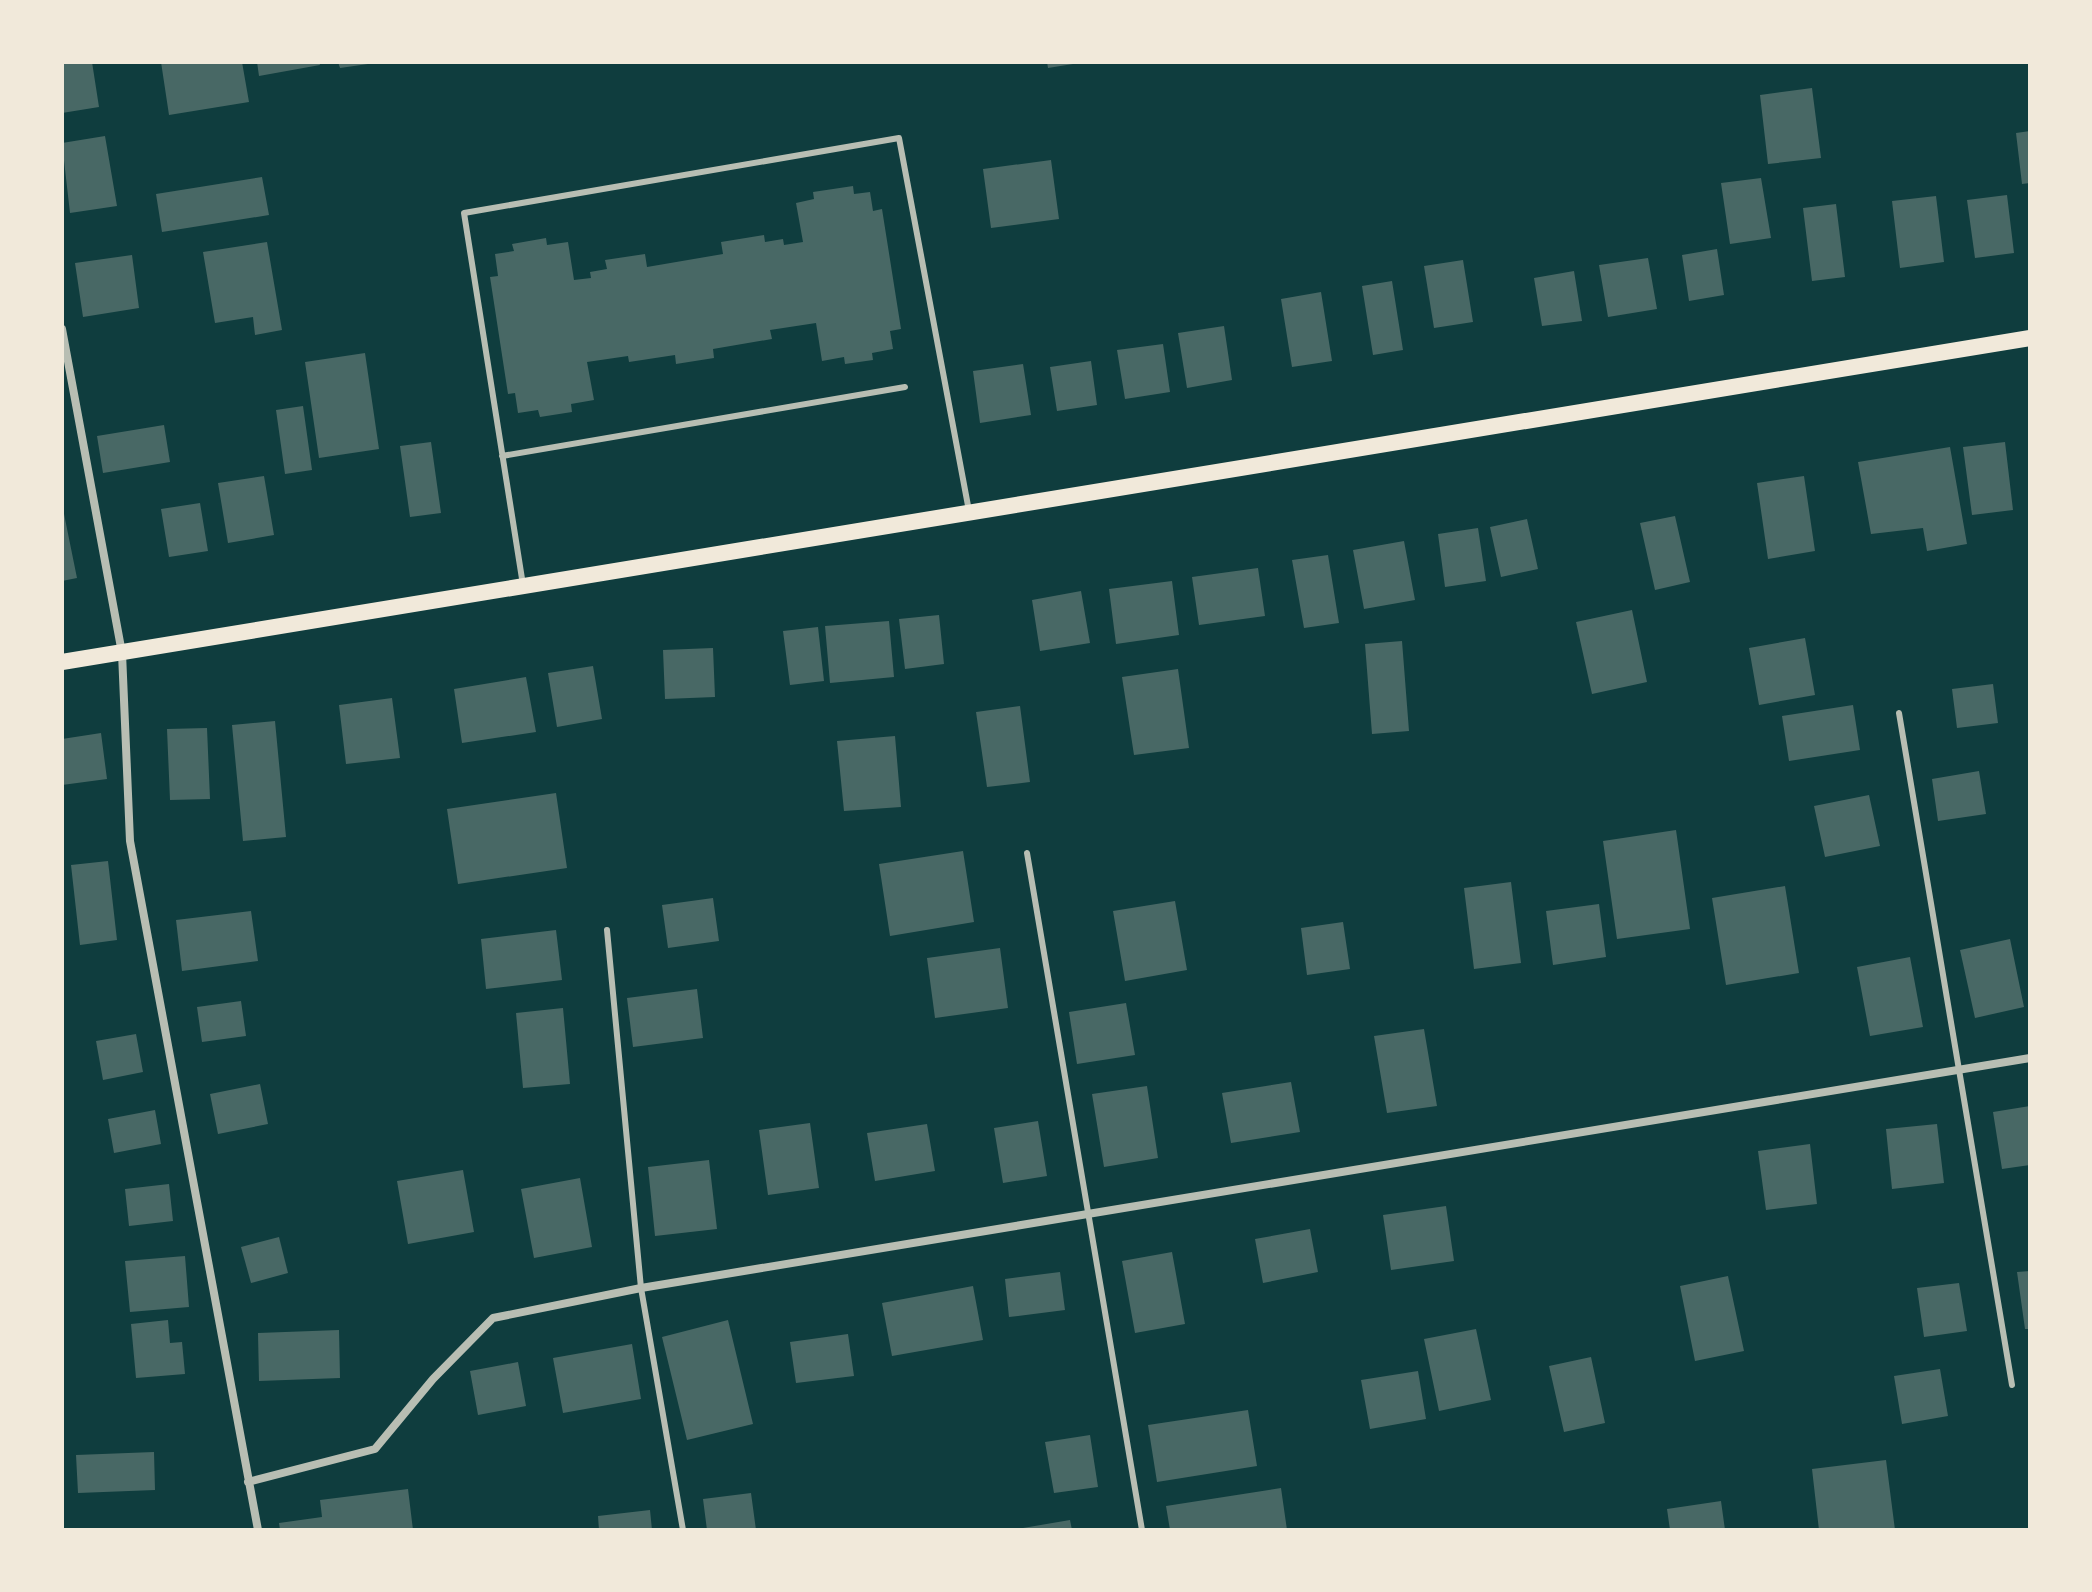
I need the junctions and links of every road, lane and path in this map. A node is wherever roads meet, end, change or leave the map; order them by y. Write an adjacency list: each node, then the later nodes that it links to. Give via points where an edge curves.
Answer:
1 (62, 329): 7 (street)
2 (2030, 338): 5 (main road)
3 (905, 387): 4 (lane)
4 (502, 456): 5 (lane, via 464,213 899,138); 6 (lane)
5 (970, 514): 6 (main road)
6 (523, 589): 7 (main road)
7 (122, 653): 8 (main road); 17 (street, via 130,841)
8 (62, 662)
9 (1899, 713): 13 (lane)
10 (1027, 853): 14 (lane)
11 (607, 930): 15 (lane)
12 (2030, 1058): 13 (street)
13 (1960, 1072): 14 (street); 16 (lane)
14 (1087, 1216): 15 (street); 20 (lane)
15 (641, 1288): 17 (street, via 493,1318 375,1449); 19 (lane)
16 (2012, 1385)
17 (248, 1482): 18 (street)
18 (258, 1530)
19 (683, 1530)
20 (1142, 1530)

